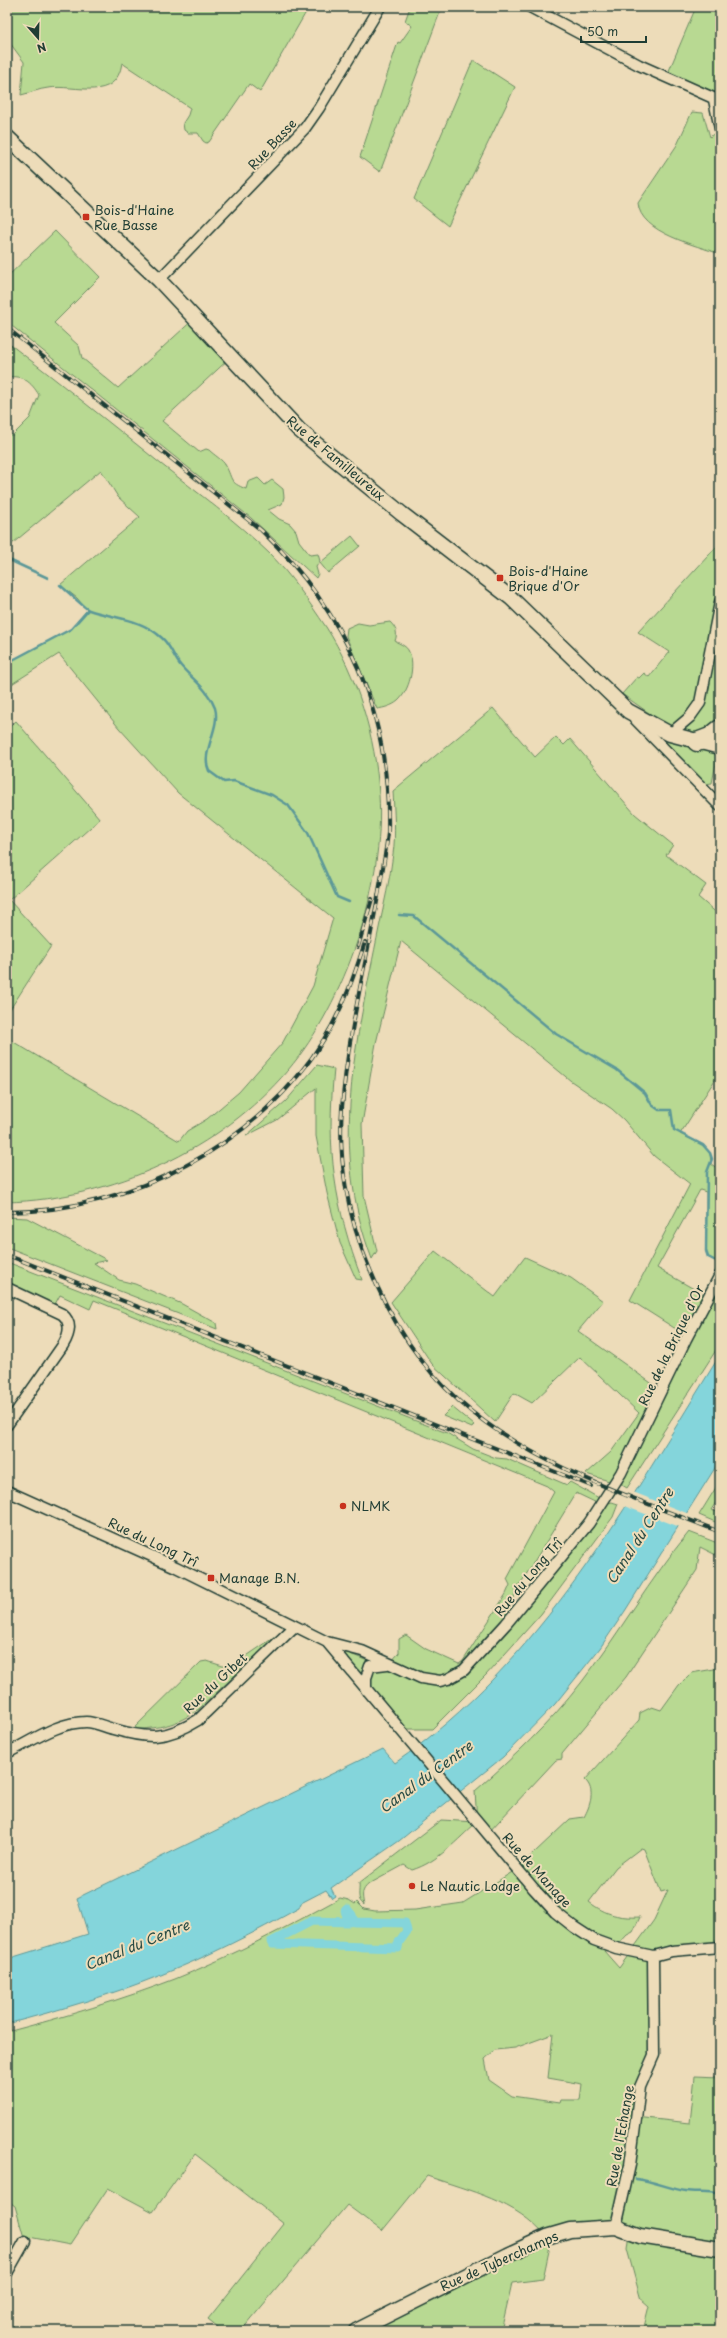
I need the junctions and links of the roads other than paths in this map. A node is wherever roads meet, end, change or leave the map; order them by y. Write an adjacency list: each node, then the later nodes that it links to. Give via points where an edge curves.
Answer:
1 (380, 7): 6 (street, Rue Basse, via 320,108 305,128)
2 (530, 7): 3 (street, via 639,65)
3 (717, 100): 4 (street)
4 (720, 129)
5 (7, 137): 6 (street, Rue de Familleureux)
6 (159, 280): 8 (street, Rue de Familleureux, via 299,430 511,598)
7 (720, 602): 10 (street, via 700,703 695,712)
8 (628, 711): 10 (street, Rue de Familleureux); 13 (street, Rue de Familleureux)
9 (720, 728): 11 (highway, via 710,737)
10 (670, 734): 11 (street, Rue de Familleureux)
11 (697, 742): 12 (street, Rue de Familleureux)
12 (720, 747)
13 (720, 803)
14 (720, 1275): 17 (street, Rue de la Brique d'Or)
15 (7, 1288): 16 (street, via 62,1314 67,1319 69,1332 63,1345)
16 (7, 1425)
17 (645, 1426): 21 (street, Rue du Long Trî, via 621,1473 589,1523 506,1624 464,1670 448,1679 431,1681)
18 (7, 1492): 19 (street, Rue du Long Trî, via 171,1564)
19 (295, 1626): 20 (street, Rue du Long Trî); 23 (street, Rue du Gibet, via 198,1720 180,1731 145,1737 88,1722 63,1725)
20 (327, 1642): 21 (street, Rue du Long Trî, via 362,1651); 22 (street)
21 (389, 1664): 22 (street, via 370,1666)
22 (366, 1690): 25 (street, Rue de Manage, via 534,1889 570,1924 601,1943)
23 (7, 1753)
24 (720, 1947): 25 (street, Rue de Manage, via 672,1951)
25 (653, 1956): 26 (street, Rue de l'Echange, via 654,2055 640,2086 630,2165)
26 (616, 2227): 28 (street, Rue de Tyberchamps, via 640,2236); 30 (street, Rue de Tyberchamps, via 570,2230 546,2237)
27 (25, 2242): 29 (street)
28 (720, 2249)
29 (7, 2273)
30 (356, 2331)

